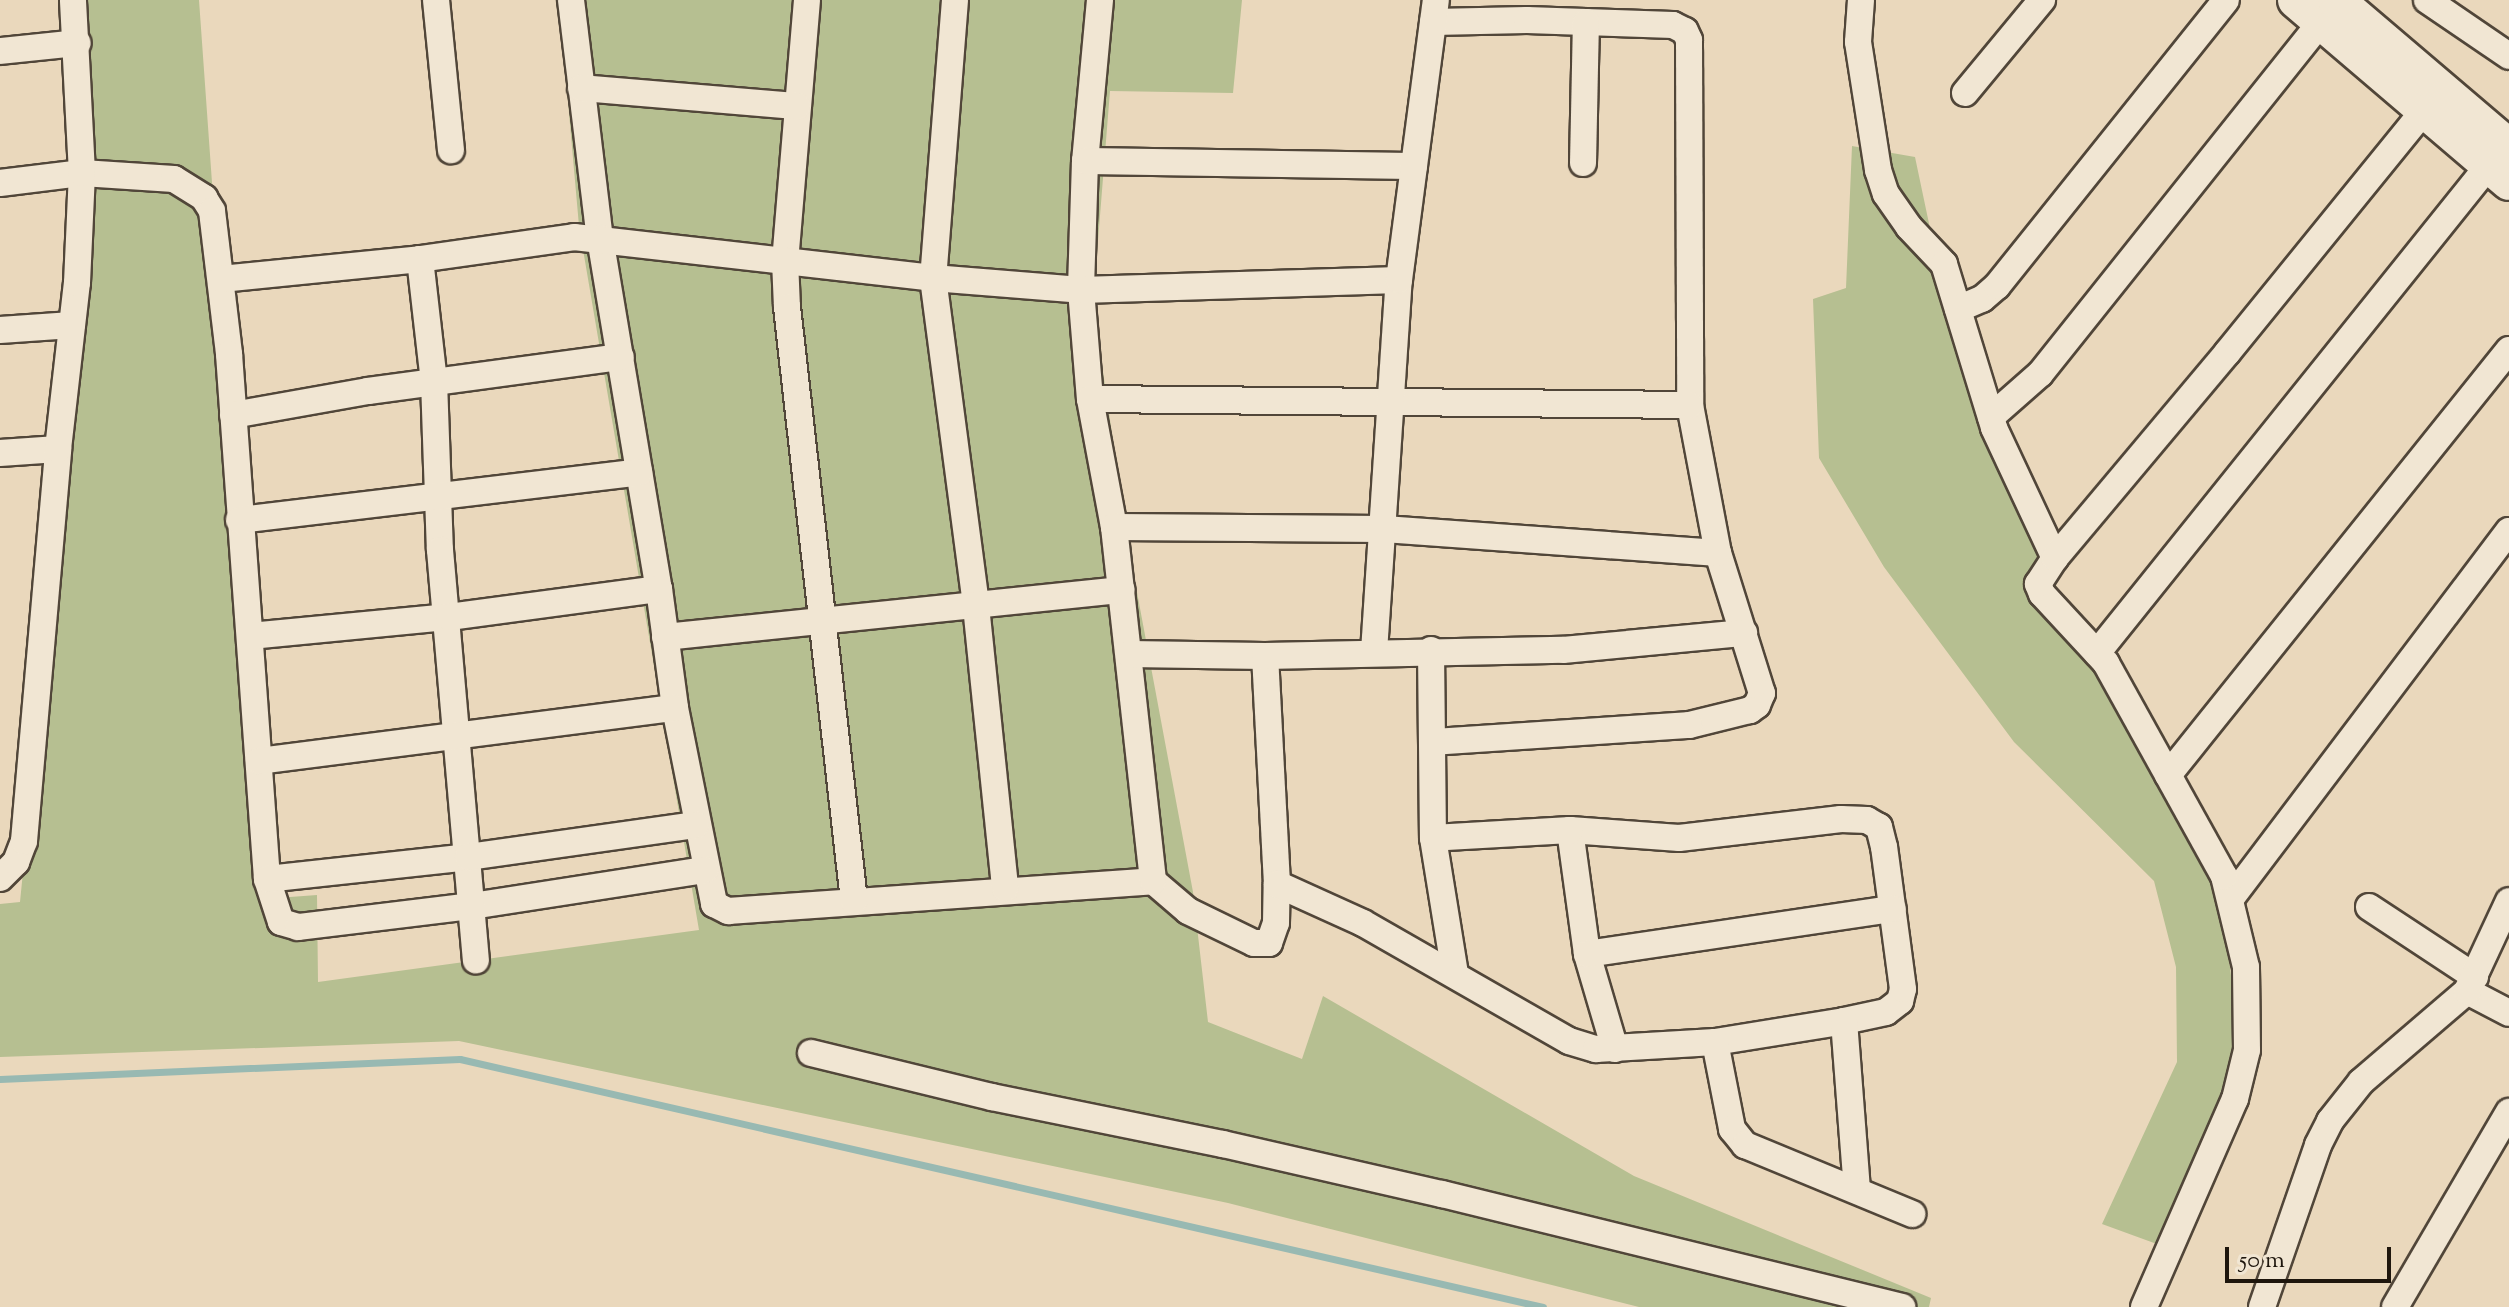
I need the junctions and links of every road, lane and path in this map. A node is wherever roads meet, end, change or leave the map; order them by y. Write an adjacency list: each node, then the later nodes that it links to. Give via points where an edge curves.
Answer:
1 (73, 0): 15 (street)
2 (436, 0): 22 (street)
3 (571, 0): 18 (street)
4 (807, 0): 20 (street)
5 (955, 0): 32 (street)
6 (1100, 0): 23 (street)
7 (1861, 0): 36 (street, via 1858,42 1882,182 1895,210 1944,264)
8 (2042, 0): 19 (street)
9 (2226, 0): 36 (street, via 1997,286)
10 (2427, 0): 17 (street)
11 (2309, 4): 21 (street); 25 (street); 46 (street, via 2040,374)
12 (1528, 10): 13 (street); 14 (street)
13 (1434, 11): 26 (street)
14 (1586, 22): 24 (street); 44 (street, via 1673,25 1689,40)
15 (78, 43): 16 (street); 27 (street)
16 (0, 51)
17 (2509, 56)
18 (581, 88): 20 (street); 29 (street)
19 (1965, 93)
20 (797, 106): 31 (street)
21 (2425, 109): 25 (street); 56 (street)
22 (451, 150)
23 (1085, 161): 26 (street); 35 (street)
24 (1583, 163)
25 (2502, 165): 67 (street)
26 (1414, 166): 34 (street)
27 (82, 173): 28 (street); 33 (street, via 174,179 191,187 212,211); 37 (street)
28 (0, 183)
29 (600, 238): 30 (street, via 574,237); 31 (street); 40 (street)
30 (420, 259): 33 (street); 41 (street)
31 (785, 260): 32 (street); 61 (street)
32 (933, 278): 35 (street); 59 (street)
33 (221, 279): 45 (street)
34 (1399, 280): 35 (street); 43 (street)
35 (1081, 290): 42 (street)
36 (1958, 309): 46 (street)
37 (72, 325): 38 (street); 47 (street)
38 (0, 330)
39 (2509, 350): 74 (street)
40 (621, 357): 41 (street); 49 (street)
41 (434, 381): 45 (street); 50 (street)
42 (1090, 399): 43 (street); 52 (street)
43 (1389, 400): 44 (street); 53 (street)
44 (1690, 405): 55 (street)
45 (233, 415): 51 (street)
46 (1991, 417): 56 (street)
47 (58, 449): 48 (street); 80 (street, via 24,841 16,862)
48 (0, 453)
49 (639, 472): 50 (street); 57 (street)
50 (439, 496): 51 (street); 60 (street)
51 (239, 520): 63 (street)
52 (1114, 527): 53 (street); 58 (street)
53 (1384, 529): 55 (street); 66 (street)
54 (2505, 545): 85 (street)
55 (1718, 553): 62 (street)
56 (2055, 558): 67 (street, via 2040,576 2042,594)
57 (659, 589): 60 (street); 64 (street)
58 (1122, 590): 59 (street); 68 (street)
59 (976, 606): 61 (street); 84 (street)
60 (449, 617): 63 (street); 71 (street)
61 (821, 622): 64 (street); 86 (street)
62 (1744, 633): 65 (street, via 1563,650); 72 (street, via 1762,693 1750,710 1689,725)
63 (250, 636): 73 (street)
64 (665, 637): 70 (street)
65 (1431, 650): 66 (street); 72 (street)
66 (1374, 652): 69 (street)
67 (2097, 653): 74 (street)
68 (1129, 654): 69 (street); 82 (street)
69 (1265, 656): 83 (street)
70 (675, 708): 71 (street); 75 (street)
71 (458, 738): 73 (street); 78 (street)
72 (1433, 742): 77 (street)
73 (259, 761): 81 (street)
74 (2168, 775): 85 (street)
75 (696, 825): 78 (street); 79 (street)
76 (1570, 830): 77 (street); 90 (street, via 1679,838 1867,820 1879,827 1882,837); 91 (street)
77 (1433, 838): 93 (street)
78 (468, 857): 81 (street); 88 (street)
79 (705, 870): 86 (street, via 714,904 728,911); 88 (street)
80 (0, 878)
81 (267, 879): 88 (street, via 277,918 298,927)
82 (1153, 881): 83 (street, via 1188,911 1254,943 1273,939); 84 (street)
83 (1277, 884): 93 (street, via 1363,923)
84 (1005, 889): 86 (street)
85 (2232, 897): 104 (street, via 2246,967 2247,1050 2235,1099)
86 (854, 901)
87 (2509, 901): 94 (street)
88 (472, 906): 92 (street)
89 (2369, 907): 94 (street)
90 (1893, 909): 91 (street); 96 (street, via 1900,1001 1886,1012)
91 (1587, 954): 98 (street)
92 (476, 960)
93 (1455, 974): 98 (street, via 1569,1041)
94 (2471, 984): 95 (street); 105 (street, via 2361,1082 2330,1121)
95 (2509, 1013)
96 (1844, 1021): 97 (street); 101 (street)
97 (1715, 1042): 98 (street); 101 (street, via 1737,1138)
98 (1615, 1049)
99 (811, 1053): 103 (street, via 1442,1194)
100 (2509, 1112): 106 (street)
101 (1857, 1191): 102 (street)
102 (1912, 1214)
103 (1902, 1307)
104 (2144, 1307)
105 (2262, 1307)
106 (2395, 1307)

